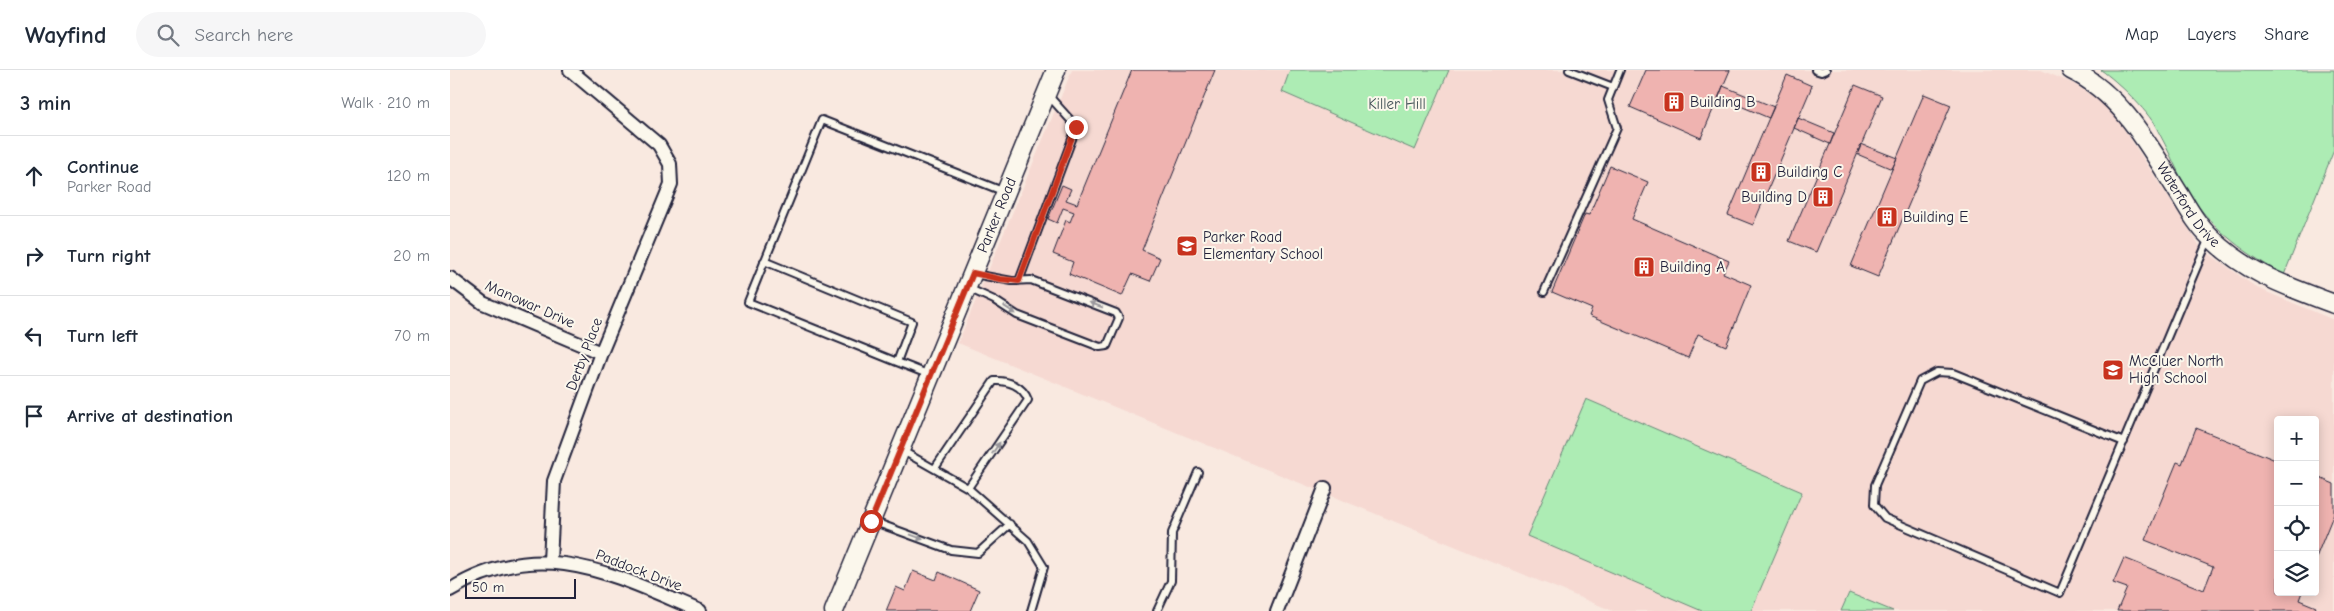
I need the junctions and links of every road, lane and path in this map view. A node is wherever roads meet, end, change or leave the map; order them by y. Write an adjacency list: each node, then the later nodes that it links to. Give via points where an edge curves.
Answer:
1 (570, 70): 18 (street, Derby Place, via 659,145 670,164 671,184)
2 (1056, 70): 9 (main road, Parker Road)
3 (1569, 70): 8 (lane)
4 (1620, 70): 8 (lane)
5 (1815, 70): 6 (lane)
6 (1826, 70)
7 (2071, 70): 11 (main road, Waterford Drive, via 2111,96 2129,117)
8 (1613, 87): 16 (lane, via 1608,100 1617,128)
9 (1046, 94): 10 (main road, Parker Road); 15 (lane, via 1076,127)
10 (1006, 193): 12 (lane, via 822,120); 14 (main road, Parker Road)
11 (2209, 237): 17 (main road, Waterford Drive, via 2258,275); 21 (lane)
12 (764, 261): 19 (lane, via 912,322); 19 (lane, via 748,302)
13 (450, 278): 18 (street, Manowar Drive, via 483,302)
14 (970, 280): 15 (lane); 15 (lane, one-way to 15, via 1018,315 1100,348 1107,346 1118,318 1116,313 1031,280); 20 (main road, Parker Road)
15 (1019, 281)
16 (1544, 292)
17 (2334, 304)
18 (601, 353): 29 (street, Derby Place, via 554,481)
19 (896, 362): 20 (lane)
20 (931, 375): 22 (main road, Parker Road)
21 (2124, 442): 21 (lane, via 2060,593 1886,518 1874,505 1875,485 1920,382 1937,372 1952,374)
22 (900, 450): 23 (lane); 27 (main road, Parker Road)
23 (935, 468): 25 (lane); 25 (lane, one-way to 23, via 1028,400 1026,392 1007,380 994,382)
24 (1198, 472): 34 (lane, via 1172,533 1171,581)
25 (968, 488): 28 (lane)
26 (1325, 488): 35 (street)
27 (871, 521): 28 (lane, one-way to 28, via 951,550 978,552); 32 (main road, Parker Road)
28 (1010, 524): 33 (lane, via 1028,541 1044,567)
29 (550, 561): 30 (street, Paddock Drive, via 515,564 485,572); 31 (street, Paddock Drive, via 610,574)
30 (450, 590)
31 (700, 611)
32 (834, 611)
33 (1031, 611)
34 (1157, 611)
35 (1277, 611)

